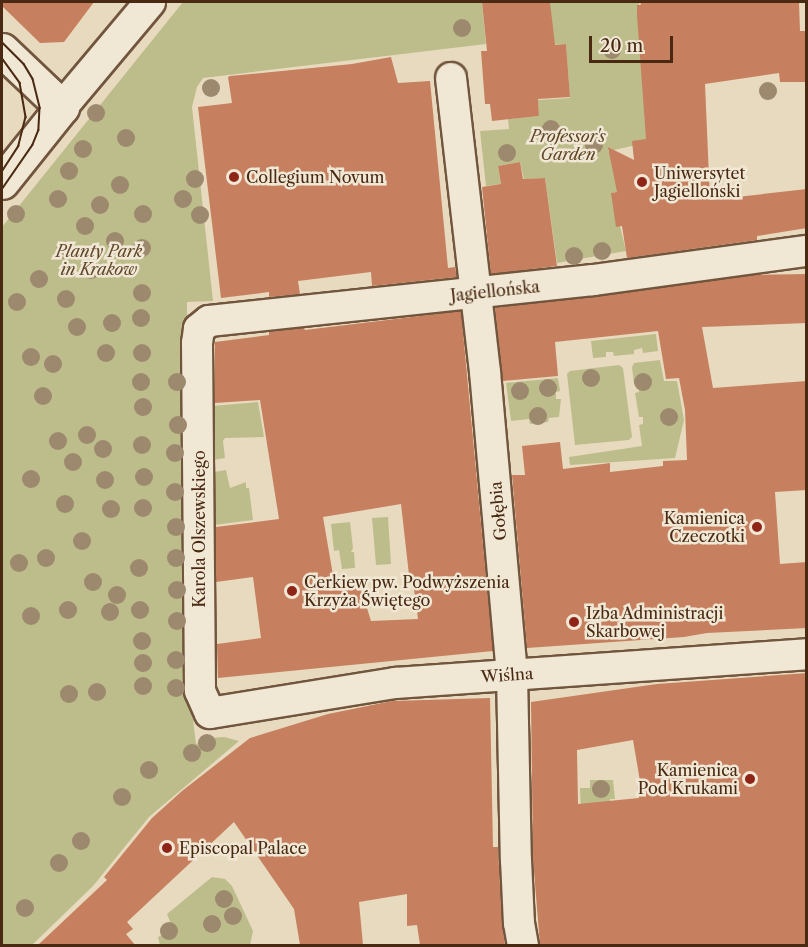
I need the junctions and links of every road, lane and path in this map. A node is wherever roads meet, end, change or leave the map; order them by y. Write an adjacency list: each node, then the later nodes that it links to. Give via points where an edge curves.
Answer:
1 (150, 2): 4 (street)
2 (2, 50): 4 (street)
3 (451, 78): 7 (street, Gołębia)
4 (62, 107): 5 (street)
5 (2, 182)
6 (807, 251): 7 (street, Jagiellońska)
7 (476, 293): 8 (street, Jagiellońska, via 209,321 199,329); 10 (street, Gołębia)
8 (197, 343): 11 (street, Karola Olszewskiego, via 200,691)
9 (807, 654): 10 (street, Wiślna)
10 (512, 675): 11 (street, Wiślna, via 396,683); 12 (street, Gołębia, via 516,860)
11 (210, 713)
12 (523, 945)

